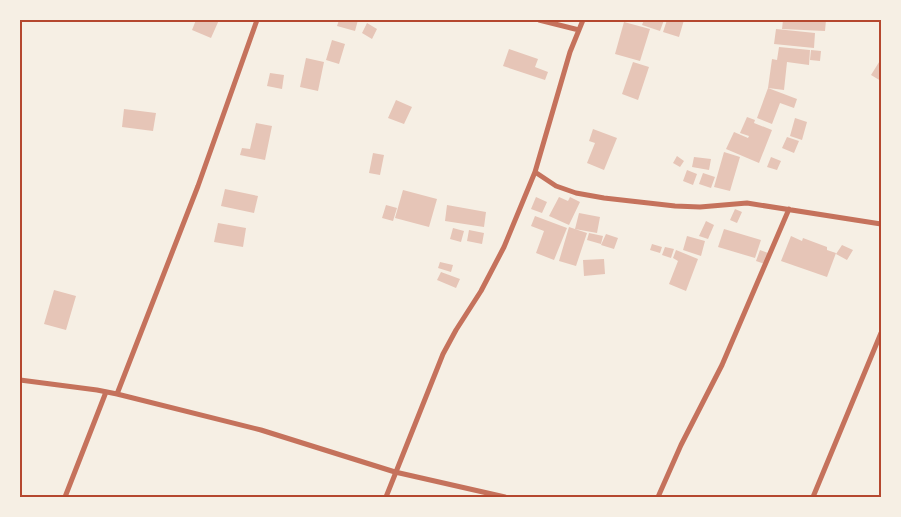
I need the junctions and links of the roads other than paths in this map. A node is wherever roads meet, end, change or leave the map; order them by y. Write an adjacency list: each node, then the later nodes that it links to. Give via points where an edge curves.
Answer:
1 (257, 20): 11 (street, via 198,186)
2 (539, 20): 4 (street)
3 (583, 20): 4 (street)
4 (579, 30): 5 (street)
5 (535, 172): 6 (street, via 556,186 604,198 675,206 747,203); 12 (street, via 500,254 443,354)
6 (789, 209): 7 (street); 16 (street, via 722,365)
7 (881, 224)
8 (881, 333): 17 (street)
9 (20, 380): 10 (street)
10 (106, 392): 11 (street); 13 (street)
11 (117, 394): 12 (street, via 261,430)
12 (395, 472): 14 (street); 15 (street)
13 (65, 497)
14 (386, 497)
15 (505, 497)
16 (658, 497)
17 (813, 497)

